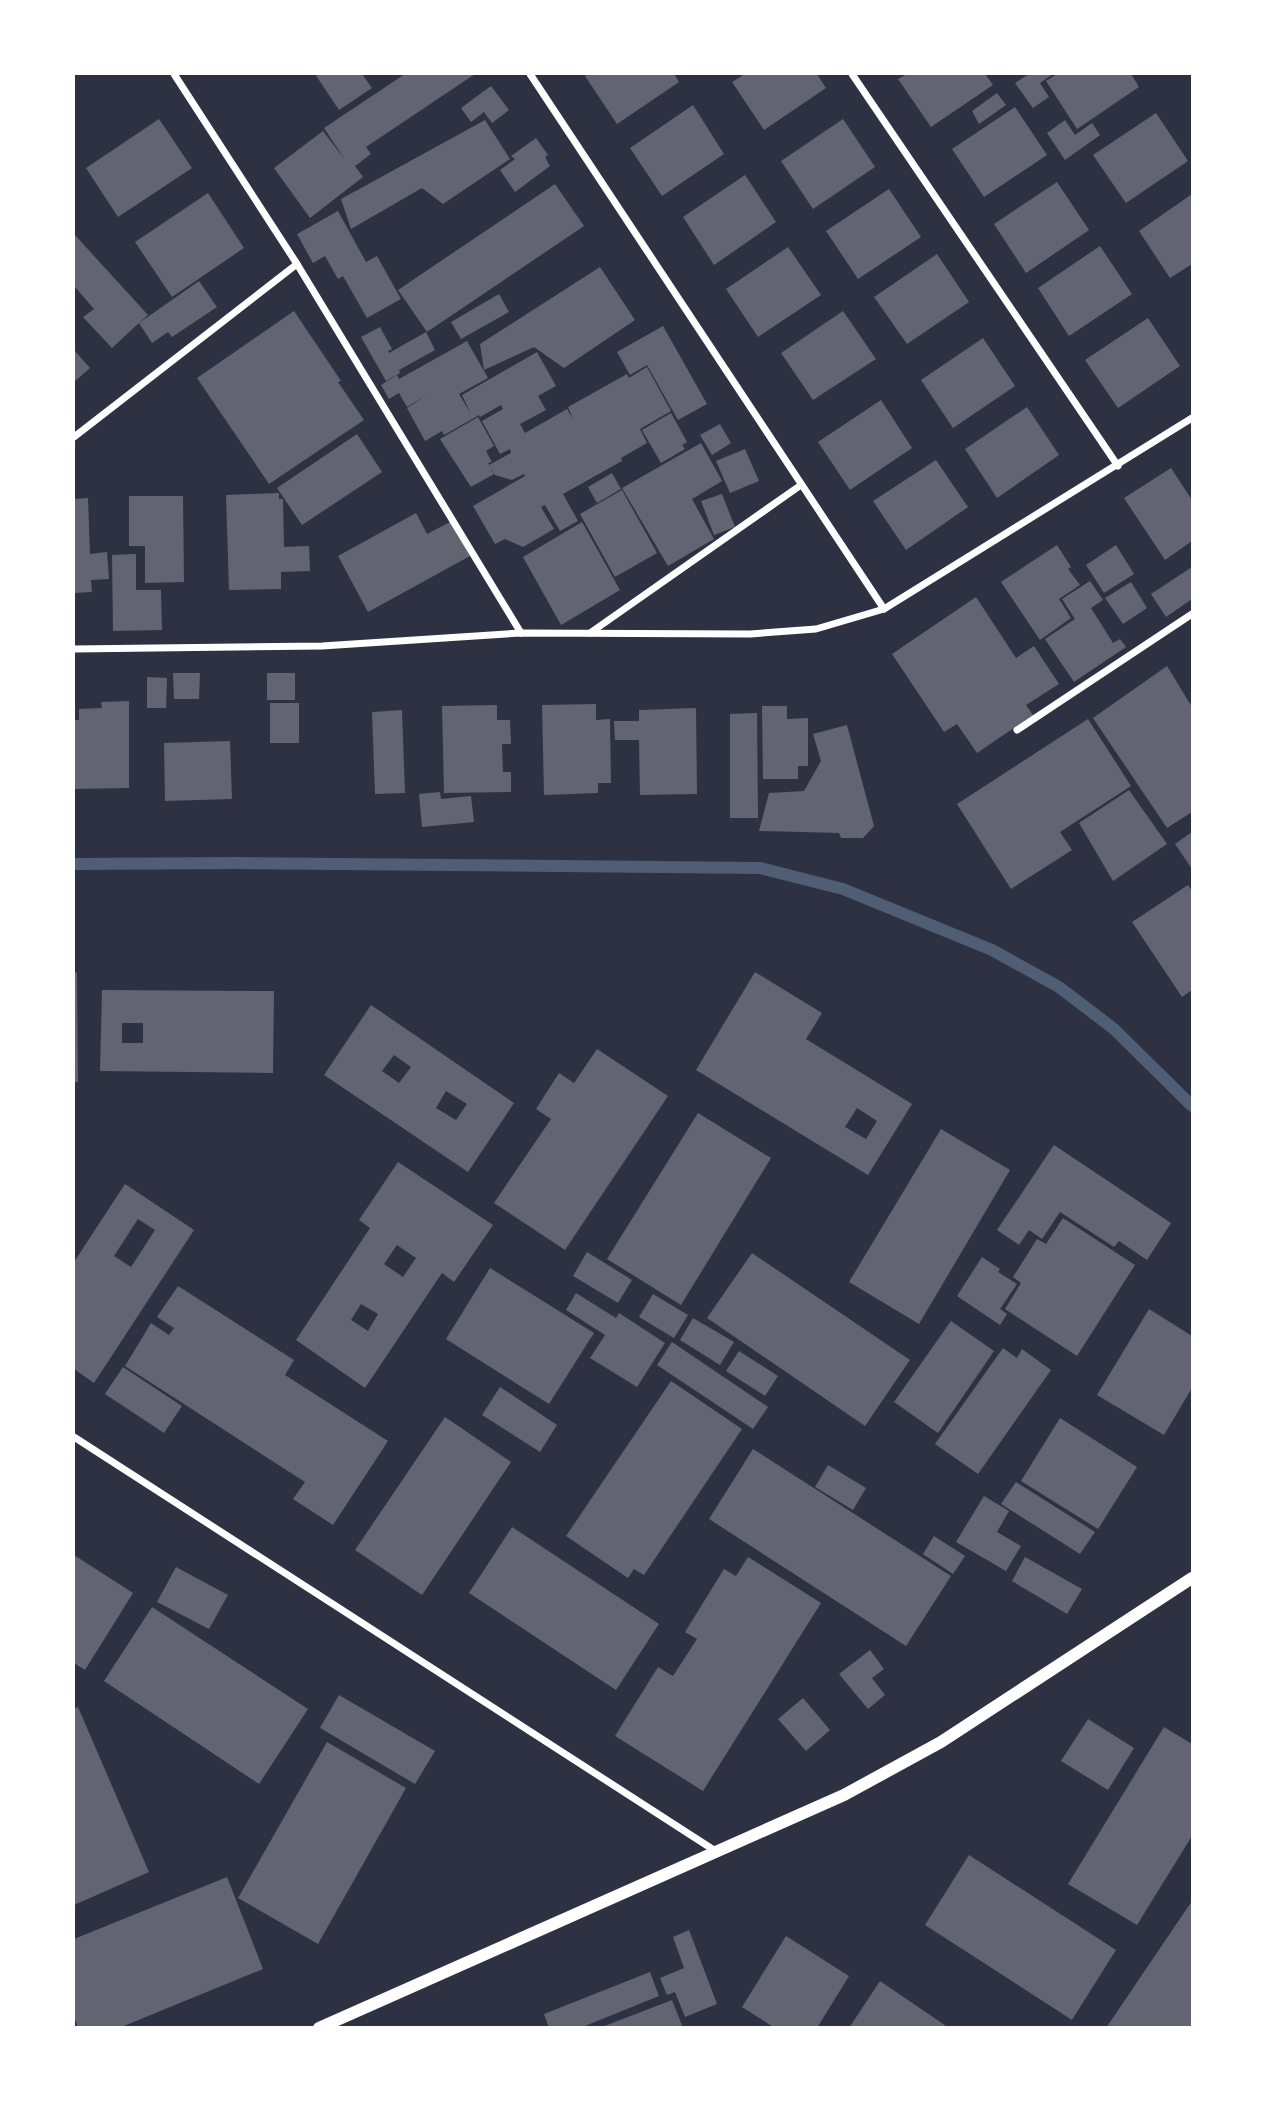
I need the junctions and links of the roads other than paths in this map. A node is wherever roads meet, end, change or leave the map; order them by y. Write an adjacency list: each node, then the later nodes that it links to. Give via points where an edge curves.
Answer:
1 (174, 74): 4 (street)
2 (530, 74): 8 (street)
3 (852, 74): 7 (street)
4 (297, 264): 6 (street); 11 (street)
5 (1192, 418): 7 (street)
6 (74, 437)
7 (1118, 466): 9 (street)
8 (801, 485): 9 (street); 12 (street)
9 (884, 609): 12 (street, via 816,629 750,634)
10 (1192, 614): 14 (street)
11 (521, 633): 12 (street); 13 (street, via 322,646)
12 (590, 633)
13 (74, 649)
14 (1017, 730)
15 (74, 1437): 17 (street)
16 (1192, 1578): 17 (street, via 941,1742 844,1795)
17 (718, 1852): 18 (street)
18 (319, 2028)

